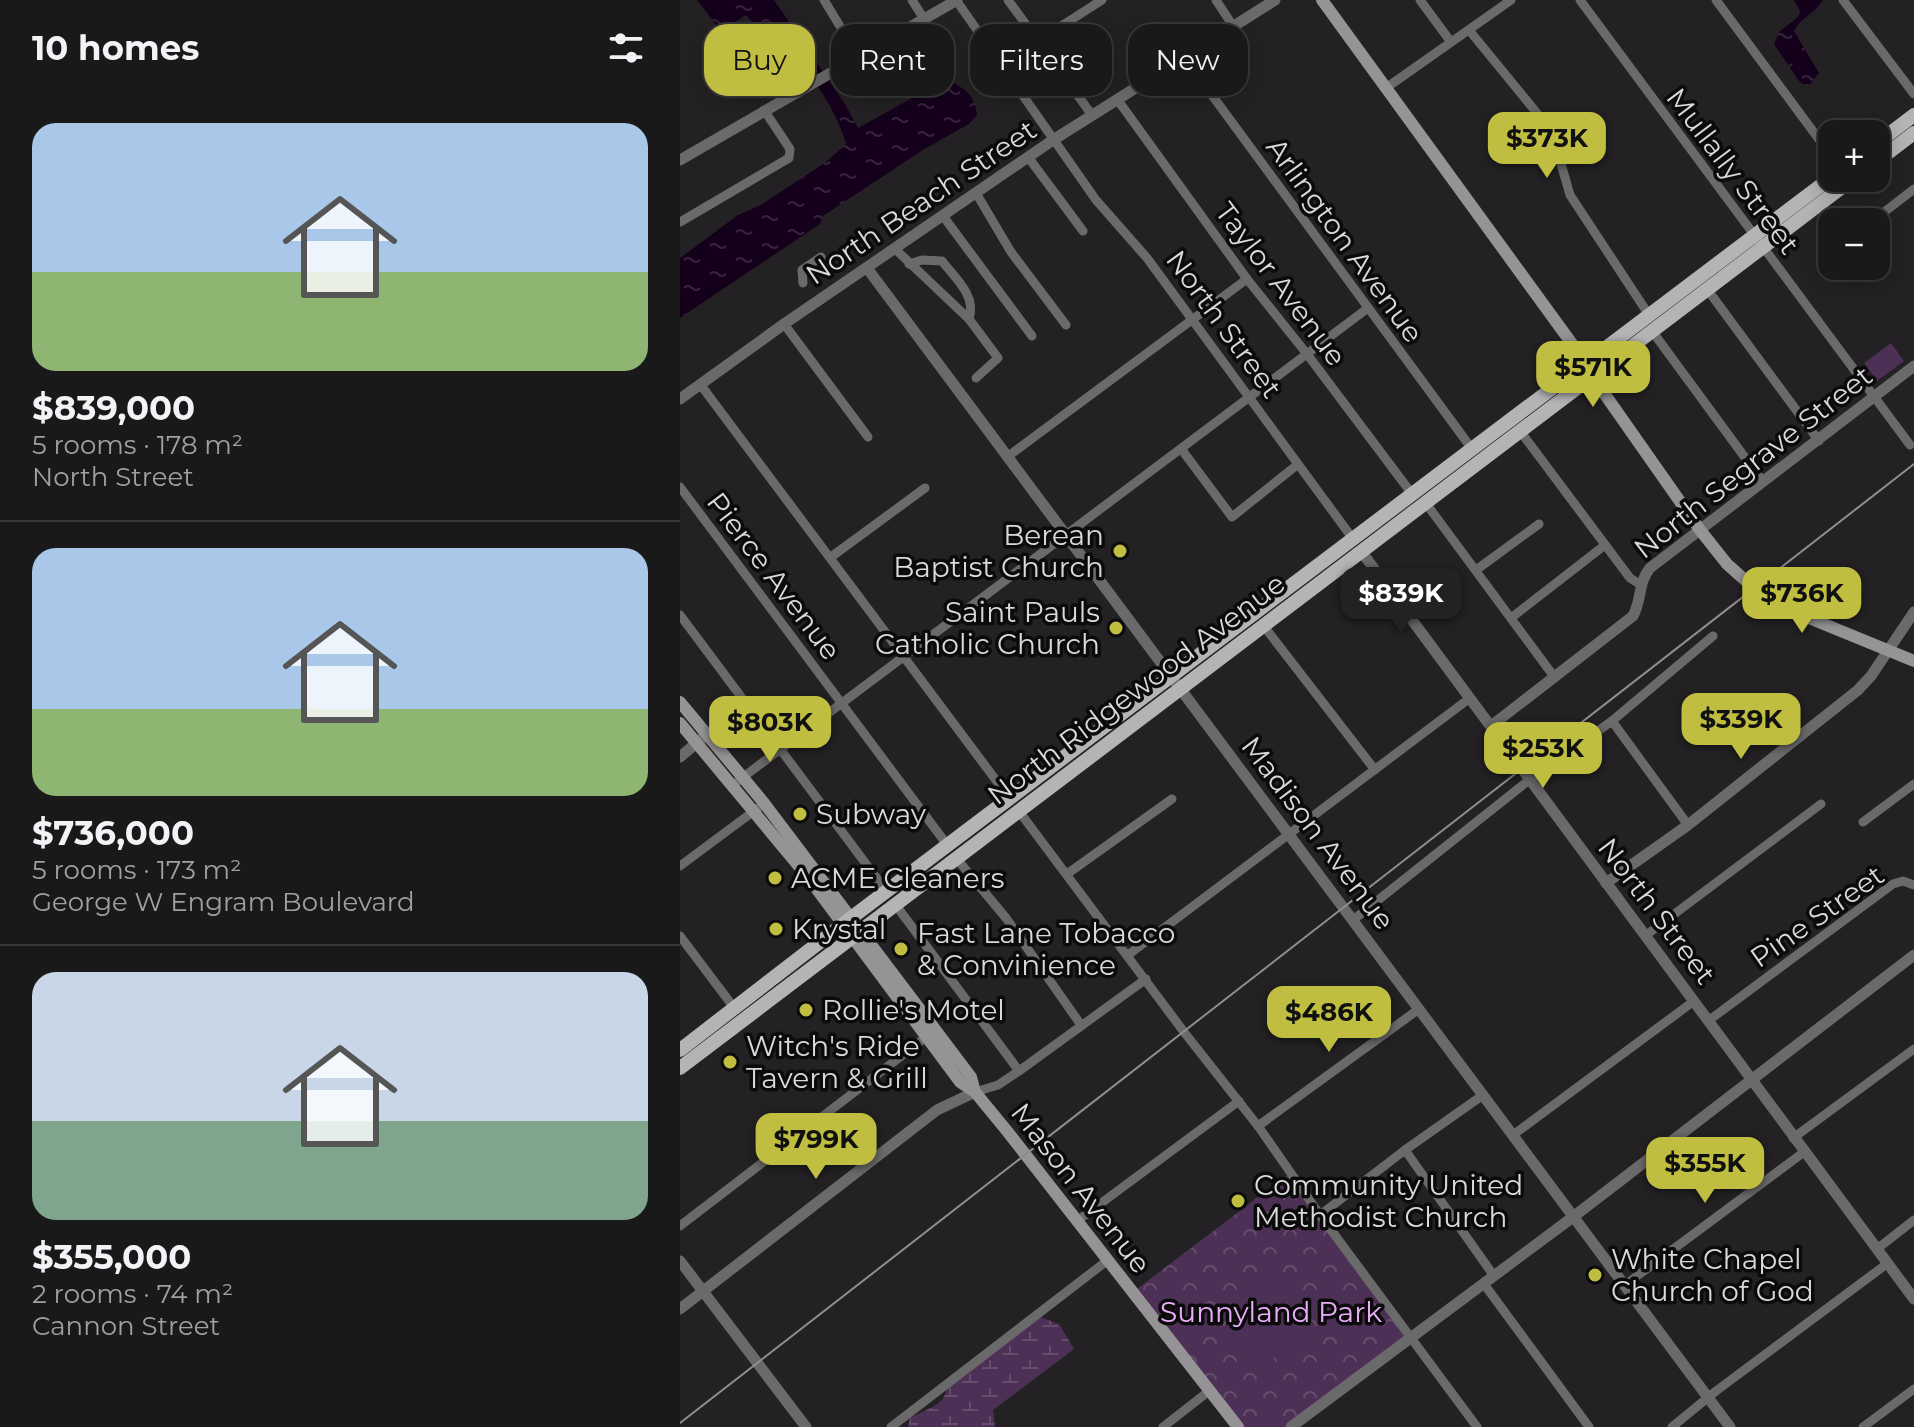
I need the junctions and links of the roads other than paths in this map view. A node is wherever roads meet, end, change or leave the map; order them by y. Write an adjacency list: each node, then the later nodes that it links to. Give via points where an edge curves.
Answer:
1 (824, 0): 16 (street)
2 (912, 0): 15 (street)
3 (956, 0): 15 (street); 37 (street, North Street)
4 (1008, 0): 18 (street)
5 (1102, 0): 19 (street)
6 (1216, 0): 20 (street)
7 (1275, 0): 14 (street, North Beach Street)
8 (1322, 0): 25 (main road)
9 (1420, 0): 23 (street)
10 (1511, 0): 22 (street)
11 (1580, 0): 49 (street, Mullally Street)
12 (1716, 0): 36 (street)
13 (1843, 0): 27 (street)
14 (1261, 4): 21 (street, North Beach Street)
15 (924, 19): 17 (street)
16 (839, 24)
17 (915, 24)
18 (1026, 24)
19 (1065, 24)
20 (1232, 24)
21 (1236, 24)
22 (1469, 30): 23 (street); 58 (street, via 1545,123 1570,195)
23 (1451, 42): 25 (street)
24 (831, 71): 31 (street)
25 (1386, 88): 67 (main road)
26 (1128, 92): 30 (street, North Beach Street)
27 (1914, 94)
28 (1078, 96): 32 (street)
29 (1213, 96): 57 (street, Arlington Avenue)
30 (1117, 99): 32 (street, North Beach Street); 54 (street, Taylor Avenue)
31 (764, 110): 40 (street); 47 (street, via 790,149 789,158)
32 (1092, 115): 37 (street, North Beach Street)
33 (1914, 115): 34 (main road)
34 (1890, 133)
35 (1914, 133): 38 (main road)
36 (1818, 138)
37 (1053, 140): 39 (street, North Beach Street); 59 (street, North Street)
38 (1890, 151)
39 (1028, 157): 44 (street, North Beach Street); 48 (street)
40 (680, 160)
41 (1818, 189): 49 (main road, North Ridgewood Avenue)
42 (1914, 189): 45 (street)
43 (1833, 192): 49 (main road, North Ridgewood Avenue)
44 (976, 193): 46 (street, North Beach Street); 62 (street, via 1011,252)
45 (1889, 208)
46 (943, 216): 50 (street, North Beach Street); 64 (street)
47 (680, 222)
48 (1083, 231)
49 (1758, 242): 56 (main road, North Ridgewood Avenue); 58 (main road, North Ridgewood Avenue); 71 (street, Mullally Street)
50 (894, 248): 52 (street); 53 (street, North Beach Street)
51 (821, 257): 55 (street, via 802,270)
52 (909, 264): 60 (street); 60 (street, via 942,261 970,298)
53 (867, 268): 61 (street, North Beach Street); 79 (street, Madison Avenue)
54 (1247, 279): 59 (street); 65 (street, Taylor Avenue)
55 (803, 283)
56 (1707, 289): 63 (main road, North Ridgewood Avenue); 75 (street)
57 (1368, 308): 65 (street); 77 (street, Arlington Avenue)
58 (1649, 315): 67 (main road, North Ridgewood Avenue)
59 (1192, 319): 70 (street, North Street); 79 (street)
60 (970, 320): 68 (street, via 998,358)
61 (784, 324): 69 (street, North Beach Street); 74 (street)
62 (1066, 325)
63 (1652, 331): 67 (main road, North Ridgewood Avenue); 82 (street)
64 (1032, 336)
65 (1307, 354): 70 (street); 85 (street, Taylor Avenue)
66 (1914, 366): 71 (street, North Segrave Street)
67 (1589, 370): 73 (main road, North Ridgewood Avenue); 77 (main road, North Ridgewood Avenue); 87 (main road)
68 (976, 378)
69 (700, 384): 72 (street, North Beach Street); 91 (street)
70 (1249, 397): 78 (street); 80 (street, North Street)
71 (1875, 398): 75 (street, North Segrave Street); 76 (street, Mullally Street)
72 (680, 399)
73 (1520, 431): 81 (main road, North Ridgewood Avenue); 90 (street)
74 (868, 437)
75 (1819, 441): 82 (street, North Segrave Street)
76 (1910, 445)
77 (1472, 449): 81 (main road); 85 (main road, North Ridgewood Avenue)
78 (1182, 450): 80 (street, via 1232,517); 88 (street)
79 (1007, 457): 88 (street, Madison Avenue)
80 (1297, 465): 89 (street, North Street)
81 (1467, 471): 85 (main road, North Ridgewood Avenue)
82 (1763, 482): 87 (street, North Segrave Street)
83 (680, 487): 106 (street, Pierce Avenue)
84 (925, 488): 91 (street)
85 (1418, 498): 89 (main road, North Ridgewood Avenue); 92 (street, Taylor Avenue)
86 (1539, 524): 92 (street)
87 (1700, 530): 93 (street, North Segrave Street, via 1650,568); 99 (main road, via 1727,564 1765,597)
88 (1065, 535): 100 (street); 103 (street, Madison Avenue)
89 (1357, 545): 97 (main road, North Ridgewood Avenue); 103 (main road, North Ridgewood Avenue); 104 (street, North Street)
90 (1605, 545): 93 (street); 96 (street)
91 (831, 557): 100 (street)
92 (1476, 570): 96 (street, Taylor Avenue)
93 (1641, 585): 102 (street, North Segrave Street, via 1633,616)
94 (1914, 612): 99 (street)
95 (680, 615): 111 (street)
96 (1511, 618): 102 (street, Taylor Avenue)
97 (1263, 625): 103 (main road, North Ridgewood Avenue); 113 (street)
98 (1713, 636): 107 (street)
99 (1890, 650): 101 (main road); 122 (street, via 1841,705)
100 (905, 657): 106 (street); 119 (street)
101 (1914, 661)
102 (1555, 678): 109 (street, North Segrave Street)
103 (1176, 683): 119 (main road, North Ridgewood Avenue); 123 (street, Madison Avenue)
104 (1470, 698): 109 (street, North Street); 113 (street)
105 (680, 702): 110 (main road, Mason Avenue)
106 (842, 705): 111 (street); 124 (street, Pierce Avenue)
107 (1612, 721): 114 (street); 122 (street)
108 (680, 723): 110 (main road, Mason Avenue)
109 (1491, 726): 114 (street, North Street)
110 (701, 739): 112 (street); 115 (main road, Mason Avenue)
111 (781, 751): 115 (street); 129 (street)
112 (680, 757)
113 (1375, 770): 123 (street)
114 (1529, 780): 127 (street, North Street); 130 (street)
115 (738, 782): 120 (main road, Mason Avenue)
116 (1914, 784): 121 (street)
117 (1172, 799): 126 (street)
118 (1821, 804): 133 (street)
119 (1014, 805): 124 (main road, North Ridgewood Avenue); 126 (street)
120 (759, 807): 125 (street); 131 (main road, Mason Avenue)
121 (1863, 822)
122 (1688, 825): 127 (street)
123 (1289, 835): 130 (street, Madison Avenue); 134 (street)
124 (952, 852): 129 (main road, North Ridgewood Avenue); 141 (street, Pierce Avenue)
125 (680, 866)
126 (1067, 874): 134 (street)
127 (1606, 883): 133 (street, North Street)
128 (1914, 885): 140 (street, Pine Street, via 1893,884)
129 (891, 898): 131 (main road, North Ridgewood Avenue); 146 (street)
130 (1353, 920): 139 (street, Madison Avenue)
131 (851, 927): 138 (main road, North Ridgewood Avenue); 142 (main road, Mason Avenue); 145 (main road, North Ridgewood Avenue); 148 (main road, Mason Avenue, via 971,1077)
132 (680, 936): 138 (street)
133 (1645, 936): 137 (street, North Street)
134 (1128, 955): 136 (street)
135 (1914, 955): 147 (street)
136 (1146, 979): 141 (street); 150 (street)
137 (1694, 1001): 140 (street, North Street); 152 (street)
138 (735, 1009): 144 (main road, North Ridgewood Avenue)
139 (1419, 1009): 149 (street, Madison Avenue); 151 (street)
140 (1708, 1021): 147 (street, North Street)
141 (1081, 1025): 146 (street)
142 (926, 1037): 148 (main road, Mason Avenue, via 960,1082); 160 (street)
143 (1914, 1049): 153 (street)
144 (680, 1050)
145 (680, 1068)
146 (1019, 1071): 148 (street)
147 (1751, 1080): 153 (street, North Street); 157 (street)
148 (975, 1092): 159 (main road, Mason Avenue); 167 (street, via 937,1110)
149 (1483, 1095): 152 (street, Madison Avenue); 154 (street)
150 (1239, 1101): 151 (street); 159 (street)
151 (1258, 1126): 156 (street)
152 (1513, 1135): 157 (street, Madison Avenue)
153 (1793, 1138): 155 (street, North Street)
154 (1405, 1150): 156 (street); 165 (street)
155 (1804, 1152): 161 (street, North Street); 166 (street)
156 (1320, 1215): 170 (street)
157 (1573, 1217): 165 (street); 166 (street, Madison Avenue)
158 (1914, 1220): 161 (street)
159 (1077, 1221): 162 (main road, Mason Avenue)
160 (680, 1226)
161 (1877, 1249): 164 (street, North Street)
162 (1108, 1260): 172 (main road, Mason Avenue); 175 (street)
163 (680, 1261): 167 (street)
164 (1888, 1263): 168 (street, North Street); 173 (street)
165 (1489, 1280): 170 (street); 180 (street)
166 (1625, 1285): 173 (street, Madison Avenue)
167 (702, 1290): 169 (street); 174 (street)
168 (1914, 1299)
169 (680, 1309)
170 (1410, 1337): 178 (street); 179 (street)
171 (1914, 1389): 183 (street)
172 (1209, 1391): 176 (street); 177 (main road, Mason Avenue)
173 (1709, 1399): 181 (street); 182 (street, Madison Avenue)
174 (806, 1427)
175 (891, 1427)
176 (1163, 1427)
177 (1238, 1427)
178 (1291, 1427)
179 (1477, 1427)
180 (1589, 1427)
181 (1672, 1427)
182 (1730, 1427)
183 (1863, 1427)

